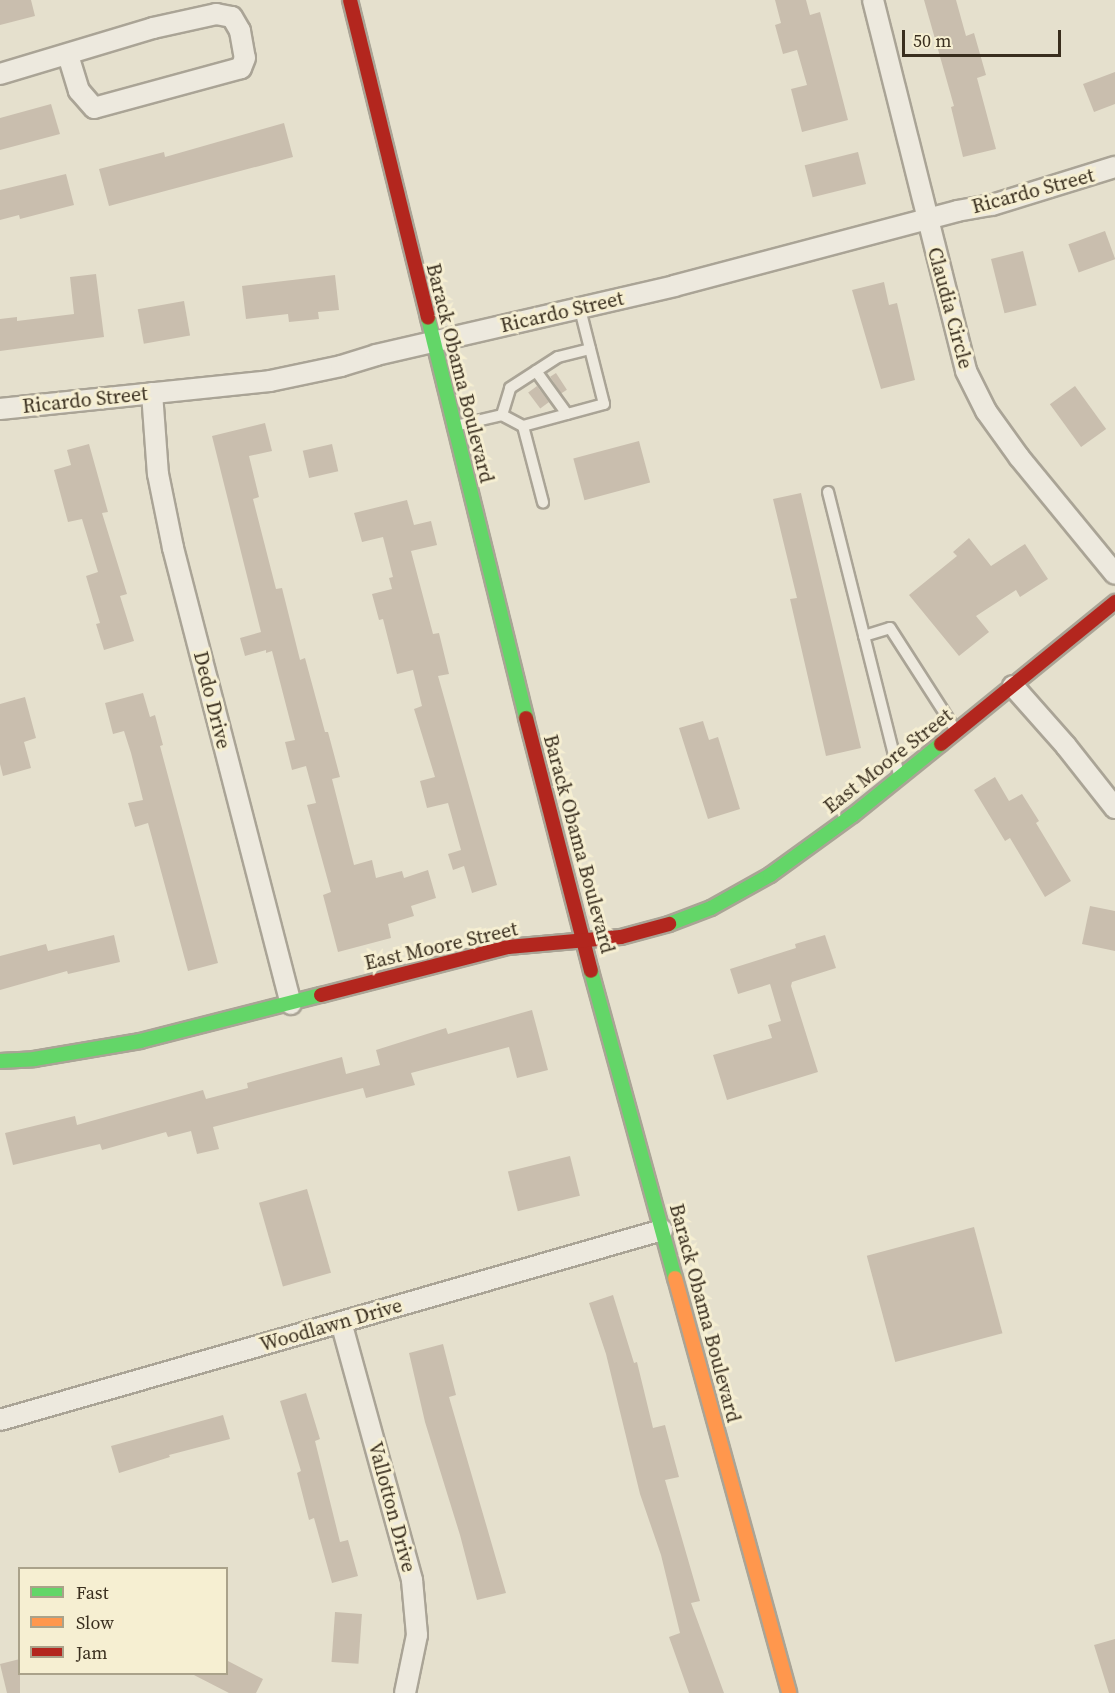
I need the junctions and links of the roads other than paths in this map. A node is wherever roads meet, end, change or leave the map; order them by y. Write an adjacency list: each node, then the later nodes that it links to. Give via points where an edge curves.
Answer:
1 (350, 0): 8 (main road, Barack Obama Boulevard)
2 (873, 0): 6 (street, Claudia Circle)
3 (68, 55): 3 (street, via 153,28 216,14 232,16 240,31 245,58 241,68 94,108 80,91); 4 (street)
4 (0, 74)
5 (1115, 166): 6 (street, Ricardo Street, via 1033,194)
6 (926, 220): 7 (street, Ricardo Street); 19 (street, Claudia Circle, via 957,343 975,391 1019,457)
7 (580, 309): 8 (street, Ricardo Street); 9 (lane)
8 (432, 342): 11 (street, Ricardo Street, via 270,381); 15 (main road, Barack Obama Boulevard)
9 (590, 349): 10 (lane, via 558,357); 13 (lane, via 604,404)
10 (536, 371): 13 (lane); 14 (lane, via 510,388)
11 (152, 393): 12 (street, Ricardo Street); 27 (street, Dedo Drive, via 158,474 173,548)
12 (0, 409)
13 (567, 414): 16 (lane)
14 (502, 415): 15 (lane); 16 (lane)
15 (453, 426): 26 (main road, Barack Obama Boulevard, via 564,873)
16 (524, 426): 18 (lane)
17 (828, 492): 21 (lane)
18 (543, 501)
19 (1115, 574)
20 (1115, 602): 22 (main road, East Moore Street)
21 (864, 636): 23 (lane, via 890,628); 24 (lane)
22 (1013, 686): 23 (main road, East Moore Street); 25 (street)
23 (957, 732): 24 (main road, East Moore Street)
24 (900, 778): 26 (main road, East Moore Street, via 808,848 737,895 663,927 621,937)
25 (1115, 808)
26 (584, 939): 27 (main road, East Moore Street, via 508,947); 29 (main road, Barack Obama Boulevard)
27 (291, 1004): 28 (main road, East Moore Street, via 140,1041 34,1059)
28 (0, 1060)
29 (662, 1230): 30 (street, Woodlawn Drive); 33 (main road, Barack Obama Boulevard)
30 (341, 1322): 31 (street, Woodlawn Drive); 32 (street, Vallotton Drive, via 412,1580 417,1635)
31 (0, 1420)
32 (405, 1693)
33 (789, 1693)

